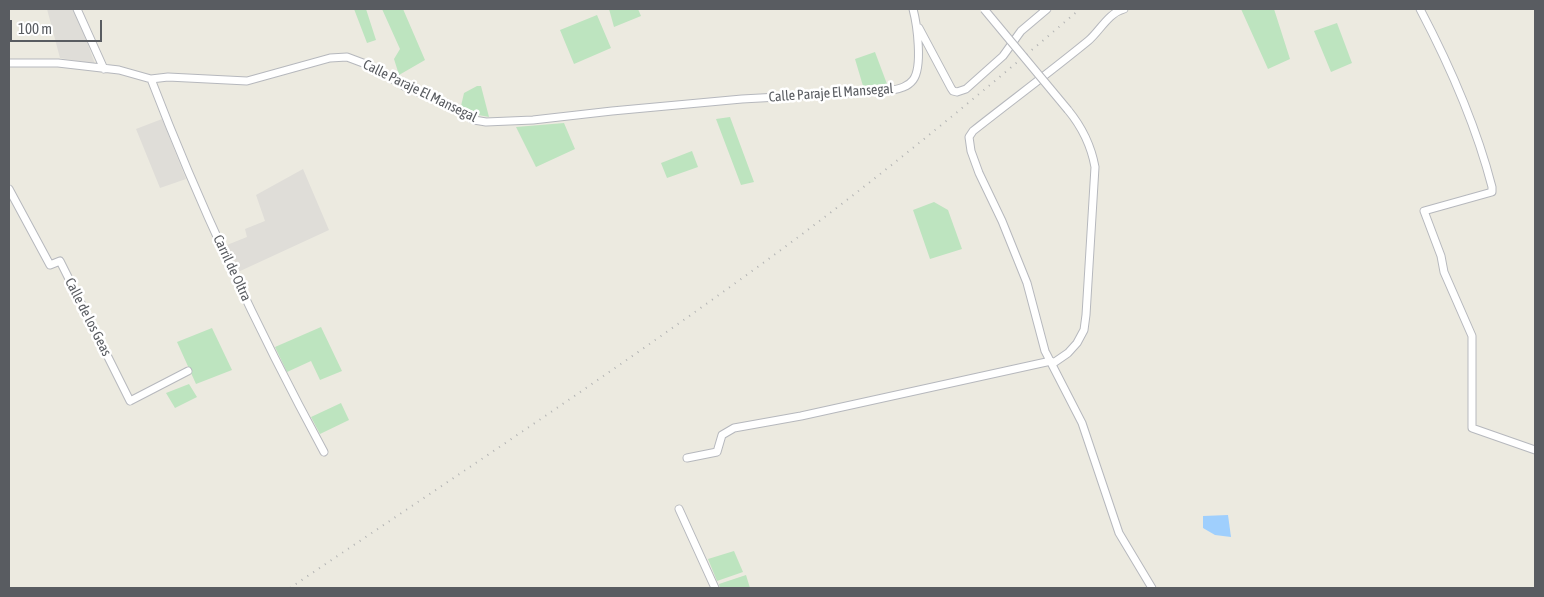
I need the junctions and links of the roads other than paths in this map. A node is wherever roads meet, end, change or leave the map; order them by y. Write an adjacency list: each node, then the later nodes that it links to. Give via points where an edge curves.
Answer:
1 (77, 9): 9 (street)
2 (913, 9): 7 (street)
3 (984, 9): 12 (street, bridge, via 1080,125 1095,167 1084,330 1068,353)
4 (1047, 9): 7 (street, via 1021,31 1003,56 966,89 957,92 951,88)
5 (1124, 9): 12 (street, via 969,137 979,173 1027,283)
6 (1420, 9): 14 (street, via 1469,115 1492,187 1492,192 1424,211 1448,281 1472,336 1472,428)
7 (917, 26): 10 (street, Calle Paraje El Mansegal, via 917,71 913,80 902,88 742,99 533,120 474,120 348,57 330,58 247,81)
8 (9, 63): 9 (street, Calle Paraje El Mansegal, via 58,63)
9 (104, 69): 10 (street, Calle Paraje El Mansegal)
10 (151, 79): 15 (street, Carril de Oltra, via 204,209)
11 (9, 189): 13 (street, Calle de los Geas, via 50,265 60,262 130,401)
12 (1051, 363): 16 (street, via 734,428 722,435 717,452); 19 (street, via 1082,423 1119,533)
13 (188, 372)
14 (1535, 450)
15 (324, 452)
16 (686, 458)
17 (679, 508): 18 (street)
18 (715, 588)
19 (1152, 588)

